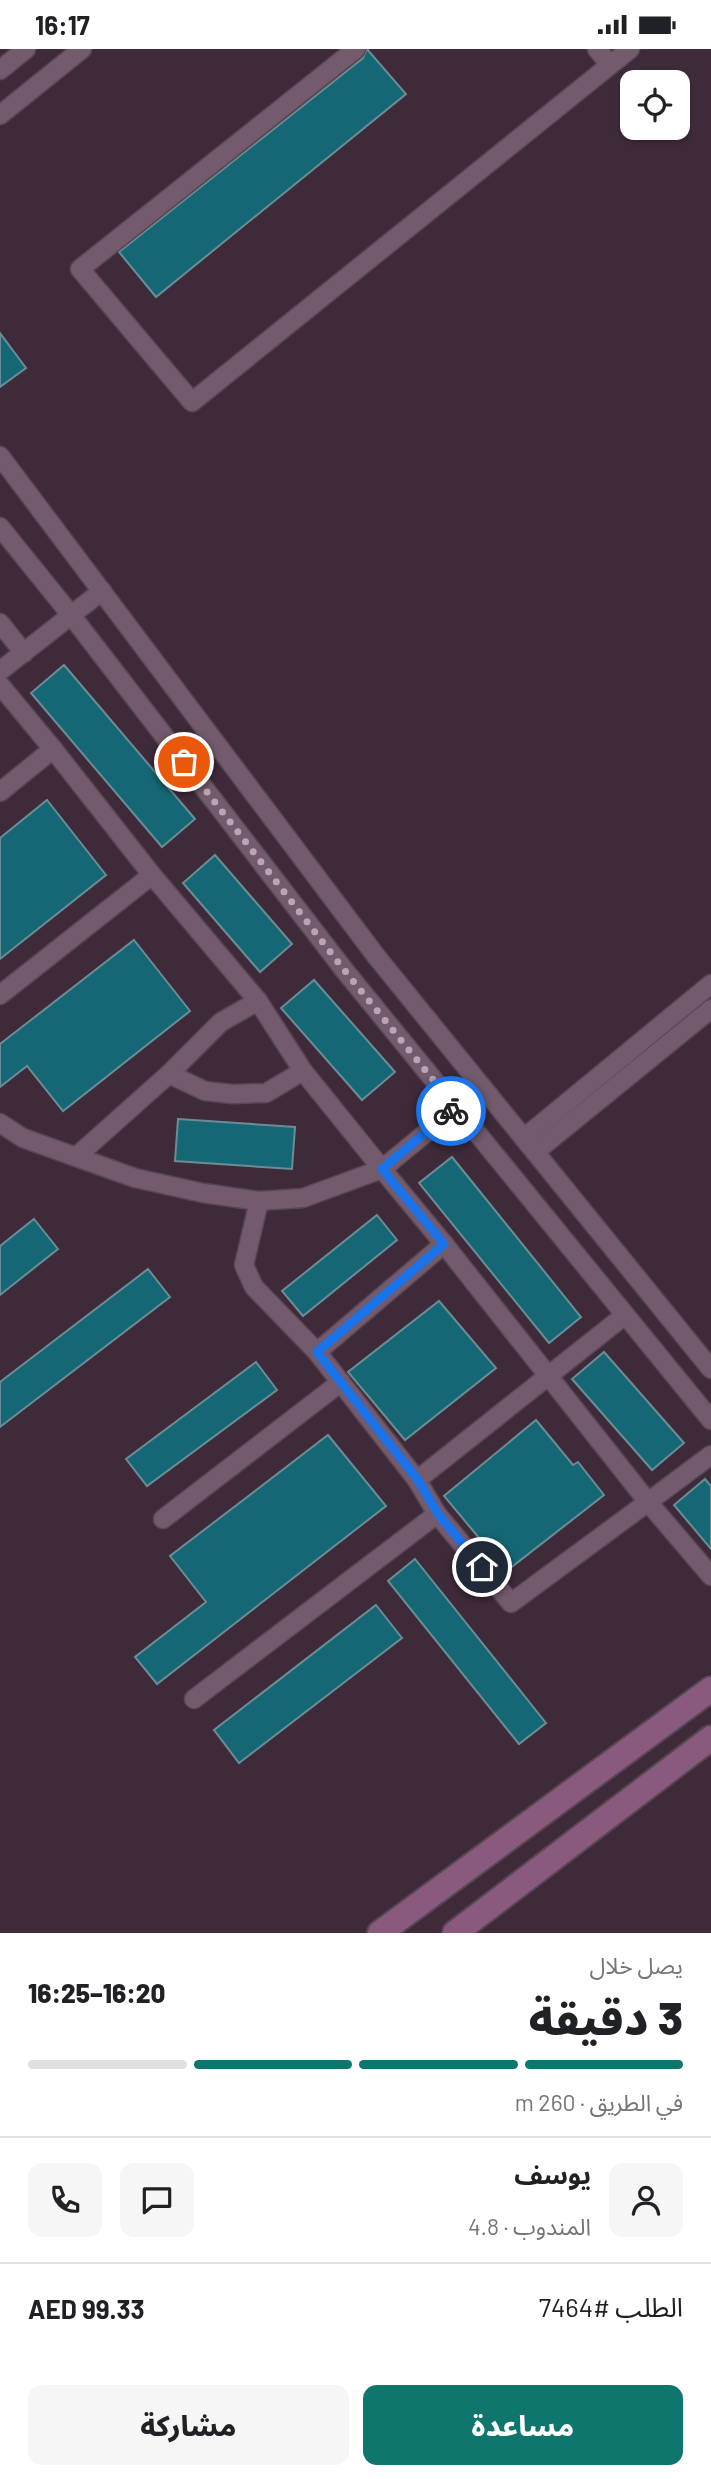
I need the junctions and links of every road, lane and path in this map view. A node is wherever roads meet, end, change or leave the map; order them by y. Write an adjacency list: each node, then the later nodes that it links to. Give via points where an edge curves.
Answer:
1 (26, 49): 7 (street)
2 (82, 49): 8 (street)
3 (356, 49): 6 (street, via 80,269 192,401)
4 (597, 49): 6 (street)
5 (630, 49): 6 (street)
6 (610, 65)
7 (0, 70)
8 (0, 115)
9 (0, 456): 11 (street)
10 (0, 527): 12 (street)
11 (102, 591): 12 (street); 28 (street, via 376,955)
12 (71, 615): 14 (street); 26 (street)
13 (0, 624): 14 (street)
14 (24, 653): 15 (street)
15 (0, 671)
16 (0, 685): 17 (street)
17 (53, 749): 18 (street); 19 (street)
18 (0, 792)
19 (152, 874): 21 (street); 22 (street)
20 (711, 985): 28 (street)
21 (0, 995)
22 (258, 1001): 24 (street); 25 (street, via 221,1022)
23 (711, 1009): 28 (street)
24 (303, 1071): 25 (street, via 266,1093 232,1094 205,1091); 30 (street)
25 (169, 1074): 29 (street)
26 (456, 1108): 30 (street); 33 (street)
27 (0, 1123): 29 (street, via 23,1138)
28 (529, 1145): 35 (street)
29 (77, 1156): 31 (street, via 135,1178)
30 (382, 1169): 31 (street, via 303,1198); 32 (street)
31 (258, 1201): 34 (street, via 244,1265 254,1287)
32 (444, 1244): 34 (street); 36 (street)
33 (625, 1315): 36 (street); 38 (street)
34 (317, 1352): 37 (street)
35 (711, 1369)
36 (548, 1375): 40 (street); 41 (street)
37 (341, 1382): 40 (street); 43 (street)
38 (711, 1420)
39 (711, 1455): 41 (street)
40 (418, 1480): 42 (street)
41 (648, 1502): 42 (street, via 511,1603); 44 (street)
42 (438, 1514): 46 (street)
43 (163, 1519)
44 (711, 1576)
45 (711, 1689): 48 (street)
46 (194, 1699)
47 (711, 1738): 49 (street)
48 (380, 1933)
49 (455, 1933)

